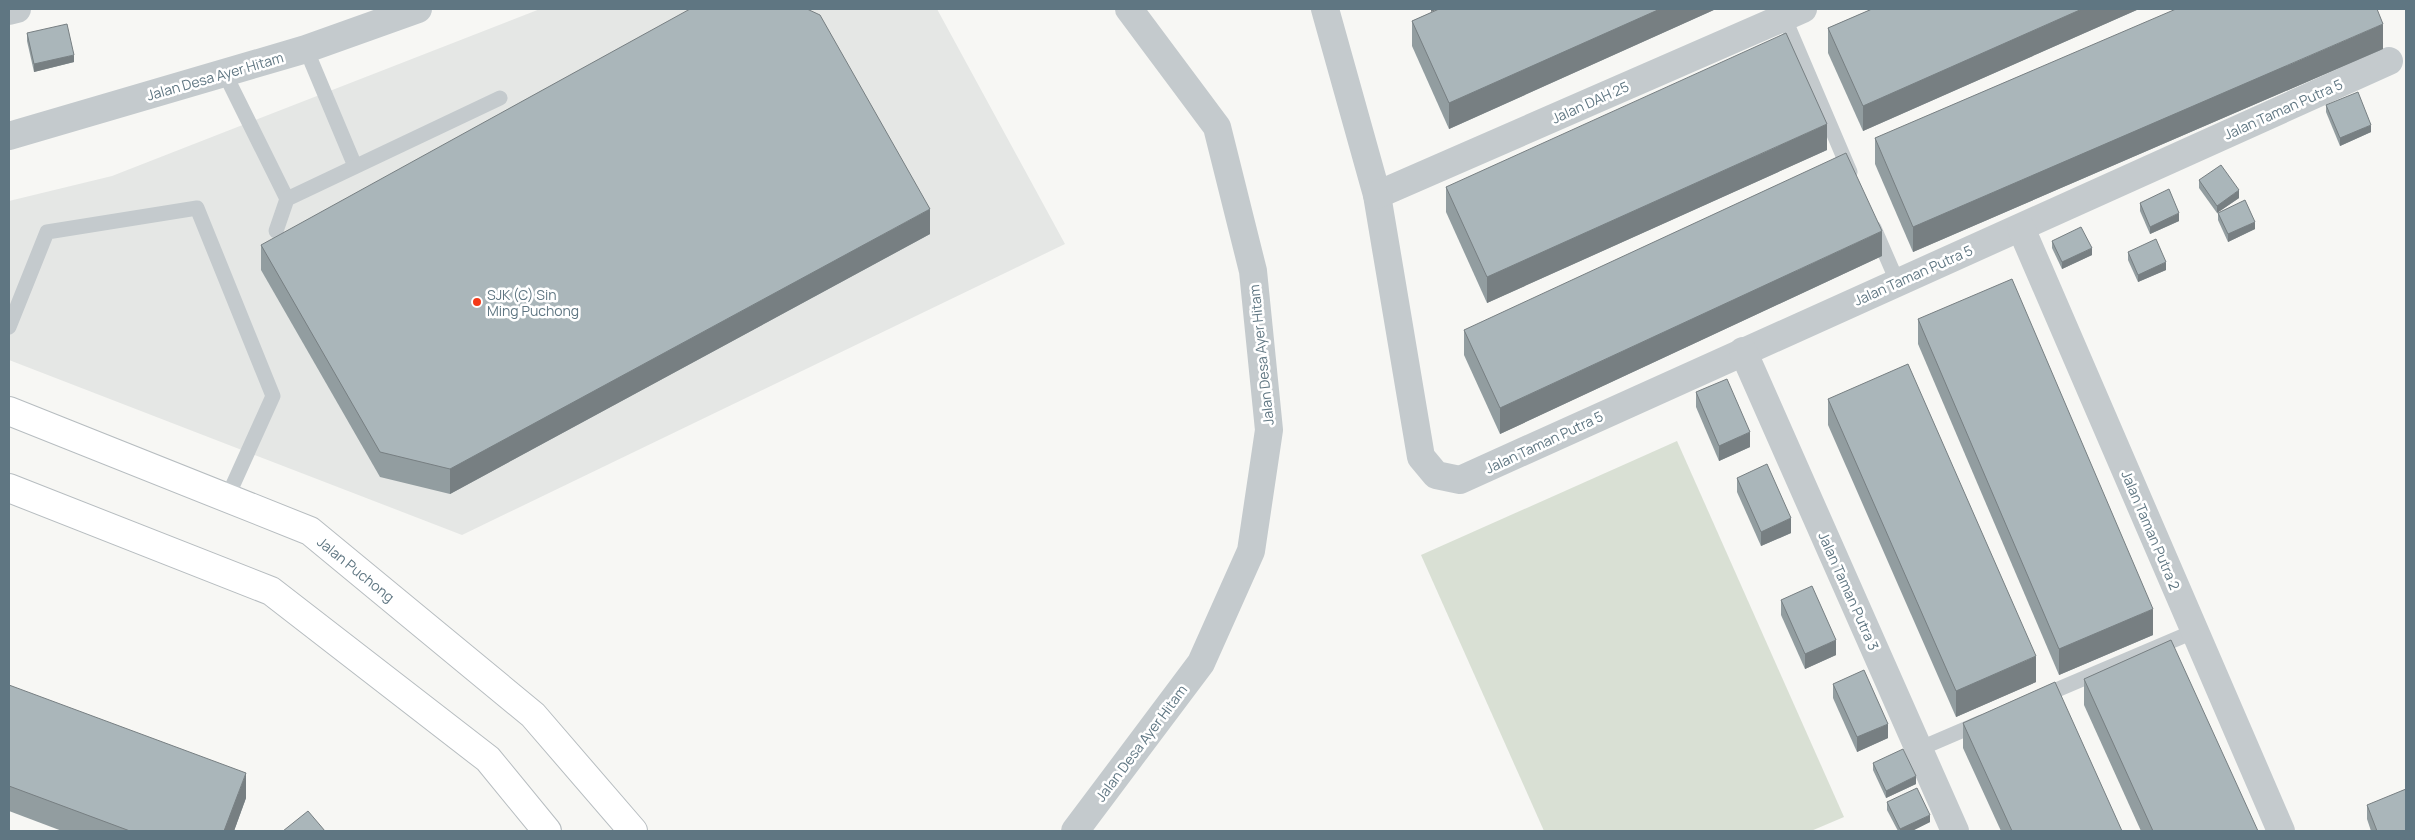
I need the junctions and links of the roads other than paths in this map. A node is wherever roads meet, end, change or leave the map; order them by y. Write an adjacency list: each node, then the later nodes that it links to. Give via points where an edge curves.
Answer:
1 (17, 9): 5 (street)
2 (418, 9): 7 (street, Jalan Desa Ayer Hitam)
3 (1129, 9): 31 (street, Jalan Desa Ayer Hitam, via 1217,127 1253,272 1269,430 1252,551 1201,663)
4 (1325, 9): 14 (street)
5 (9, 11)
6 (1793, 13): 13 (lane); 14 (street, Jalan DAH 25)
7 (306, 49): 9 (street, Jalan Desa Ayer Hitam); 12 (lane)
8 (2389, 61): 17 (street, Jalan Taman Putra 5)
9 (225, 74): 11 (street, Jalan Desa Ayer Hitam); 15 (lane)
10 (500, 98): 12 (lane)
11 (9, 136)
12 (354, 166): 15 (lane)
13 (1854, 181)
14 (1377, 195): 21 (street, Jalan Taman Putra 5, via 1421,457 1436,475 1460,480)
15 (287, 199): 18 (lane)
16 (1870, 218): 19 (lane)
17 (2021, 228): 19 (street, Jalan Taman Putra 5); 25 (street, Jalan Taman Putra 2)
18 (276, 230)
19 (1898, 282): 21 (street, Jalan Taman Putra 5)
20 (9, 326): 24 (lane, via 46,232 197,208 273,396)
21 (1744, 351): 28 (street, Jalan Taman Putra 3)
22 (9, 412): 24 (main road, Jalan Puchong)
23 (9, 488): 29 (main road, via 271,591 488,759)
24 (227, 498): 30 (main road, Jalan Puchong, via 310,532 533,715)
25 (2195, 631): 26 (lane); 33 (street, Jalan Taman Putra 2)
26 (2026, 703)
27 (1999, 715): 28 (lane)
28 (1919, 749): 32 (street, Jalan Taman Putra 3)
29 (547, 831)
30 (634, 831)
31 (1075, 831)
32 (1956, 831)
33 (2281, 831)

